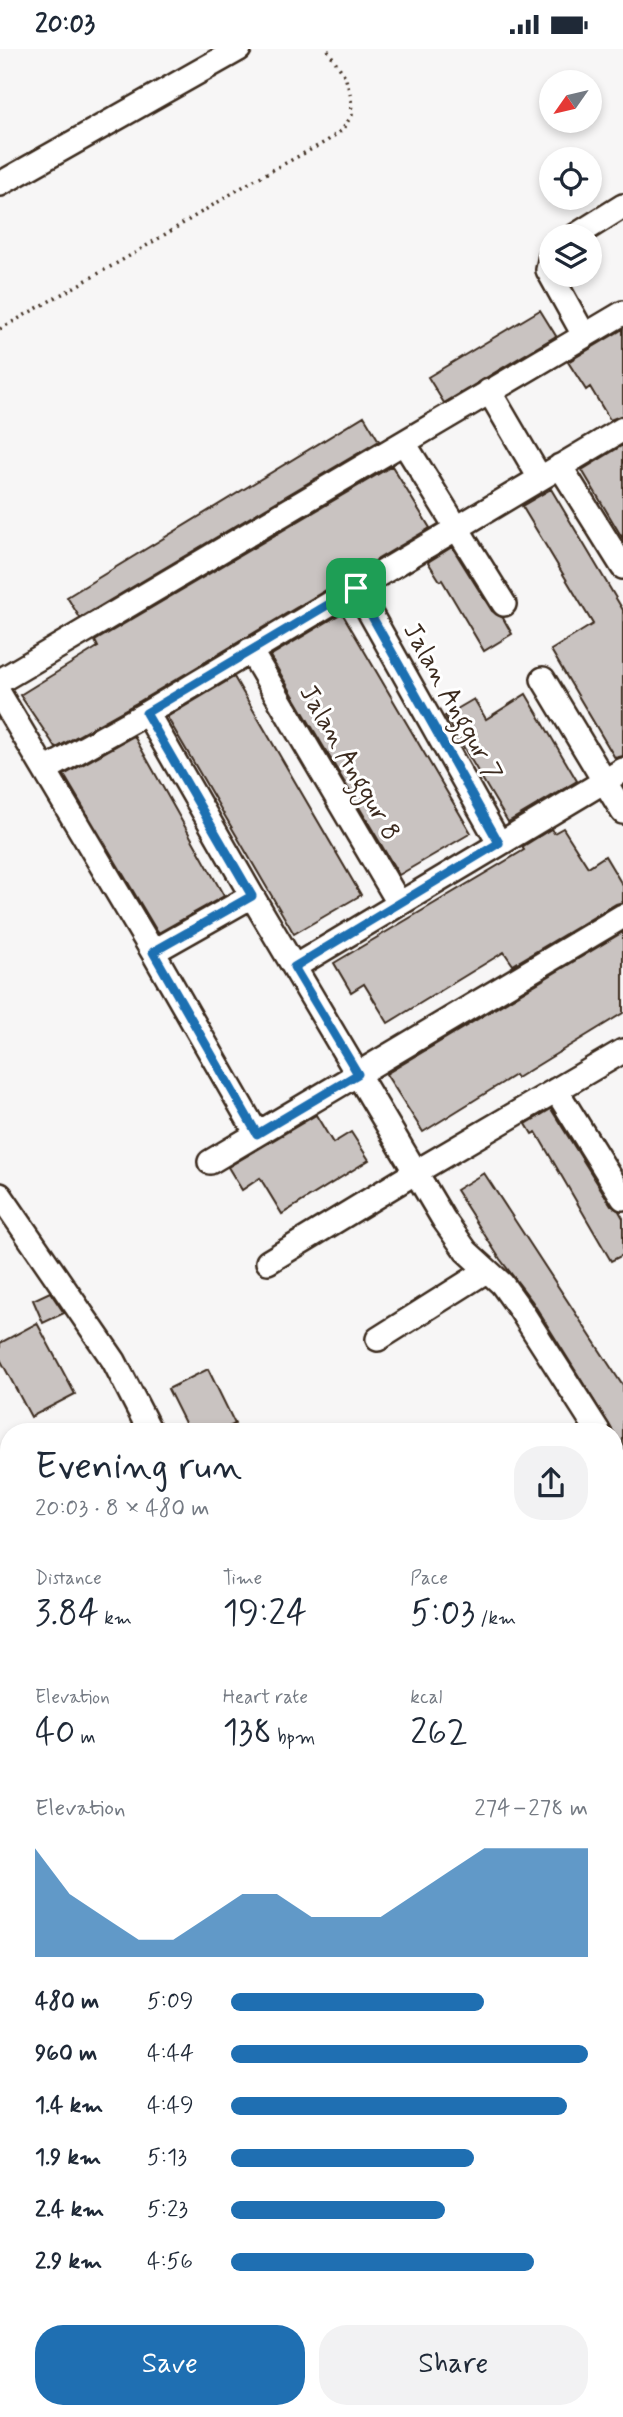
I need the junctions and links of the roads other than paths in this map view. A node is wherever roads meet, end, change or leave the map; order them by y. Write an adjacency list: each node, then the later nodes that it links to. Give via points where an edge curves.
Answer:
1 (239, 49): 2 (street)
2 (0, 184)
3 (623, 207): 4 (street)
4 (595, 224)
5 (557, 287): 7 (street)
6 (623, 313): 7 (street)
7 (584, 335): 8 (street)
8 (489, 391): 10 (street); 11 (street)
9 (623, 429): 11 (street)
10 (404, 443): 12 (street); 18 (street)
11 (550, 472): 12 (street); 13 (street)
12 (458, 527): 14 (street); 15 (street)
13 (623, 567)
14 (356, 588): 16 (street); 24 (street, Jalan Anggur 7)
15 (504, 604)
16 (250, 650): 20 (street); 26 (street, Jalan Anggur 8)
17 (543, 678): 22 (street)
18 (0, 681)
19 (0, 695): 21 (street)
20 (146, 713): 21 (street); 25 (street)
21 (45, 770): 28 (street)
22 (614, 776): 23 (street); 24 (street)
23 (623, 812)
24 (499, 843): 26 (street)
25 (252, 896): 28 (street); 29 (street)
26 (399, 903): 29 (street)
27 (623, 916): 31 (street)
28 (153, 952): 33 (street)
29 (294, 967): 31 (street)
30 (623, 1051): 32 (street)
31 (358, 1074): 33 (street); 35 (street)
32 (556, 1090): 35 (street); 37 (street)
33 (257, 1134): 34 (street)
34 (210, 1162)
35 (416, 1172): 38 (street); 39 (street, via 456,1238)
36 (0, 1195): 41 (street, via 114,1361)
37 (623, 1198)
38 (268, 1262)
39 (486, 1271): 40 (street); 42 (street, via 520,1308)
40 (378, 1339)
41 (146, 1423)
42 (593, 1423)

